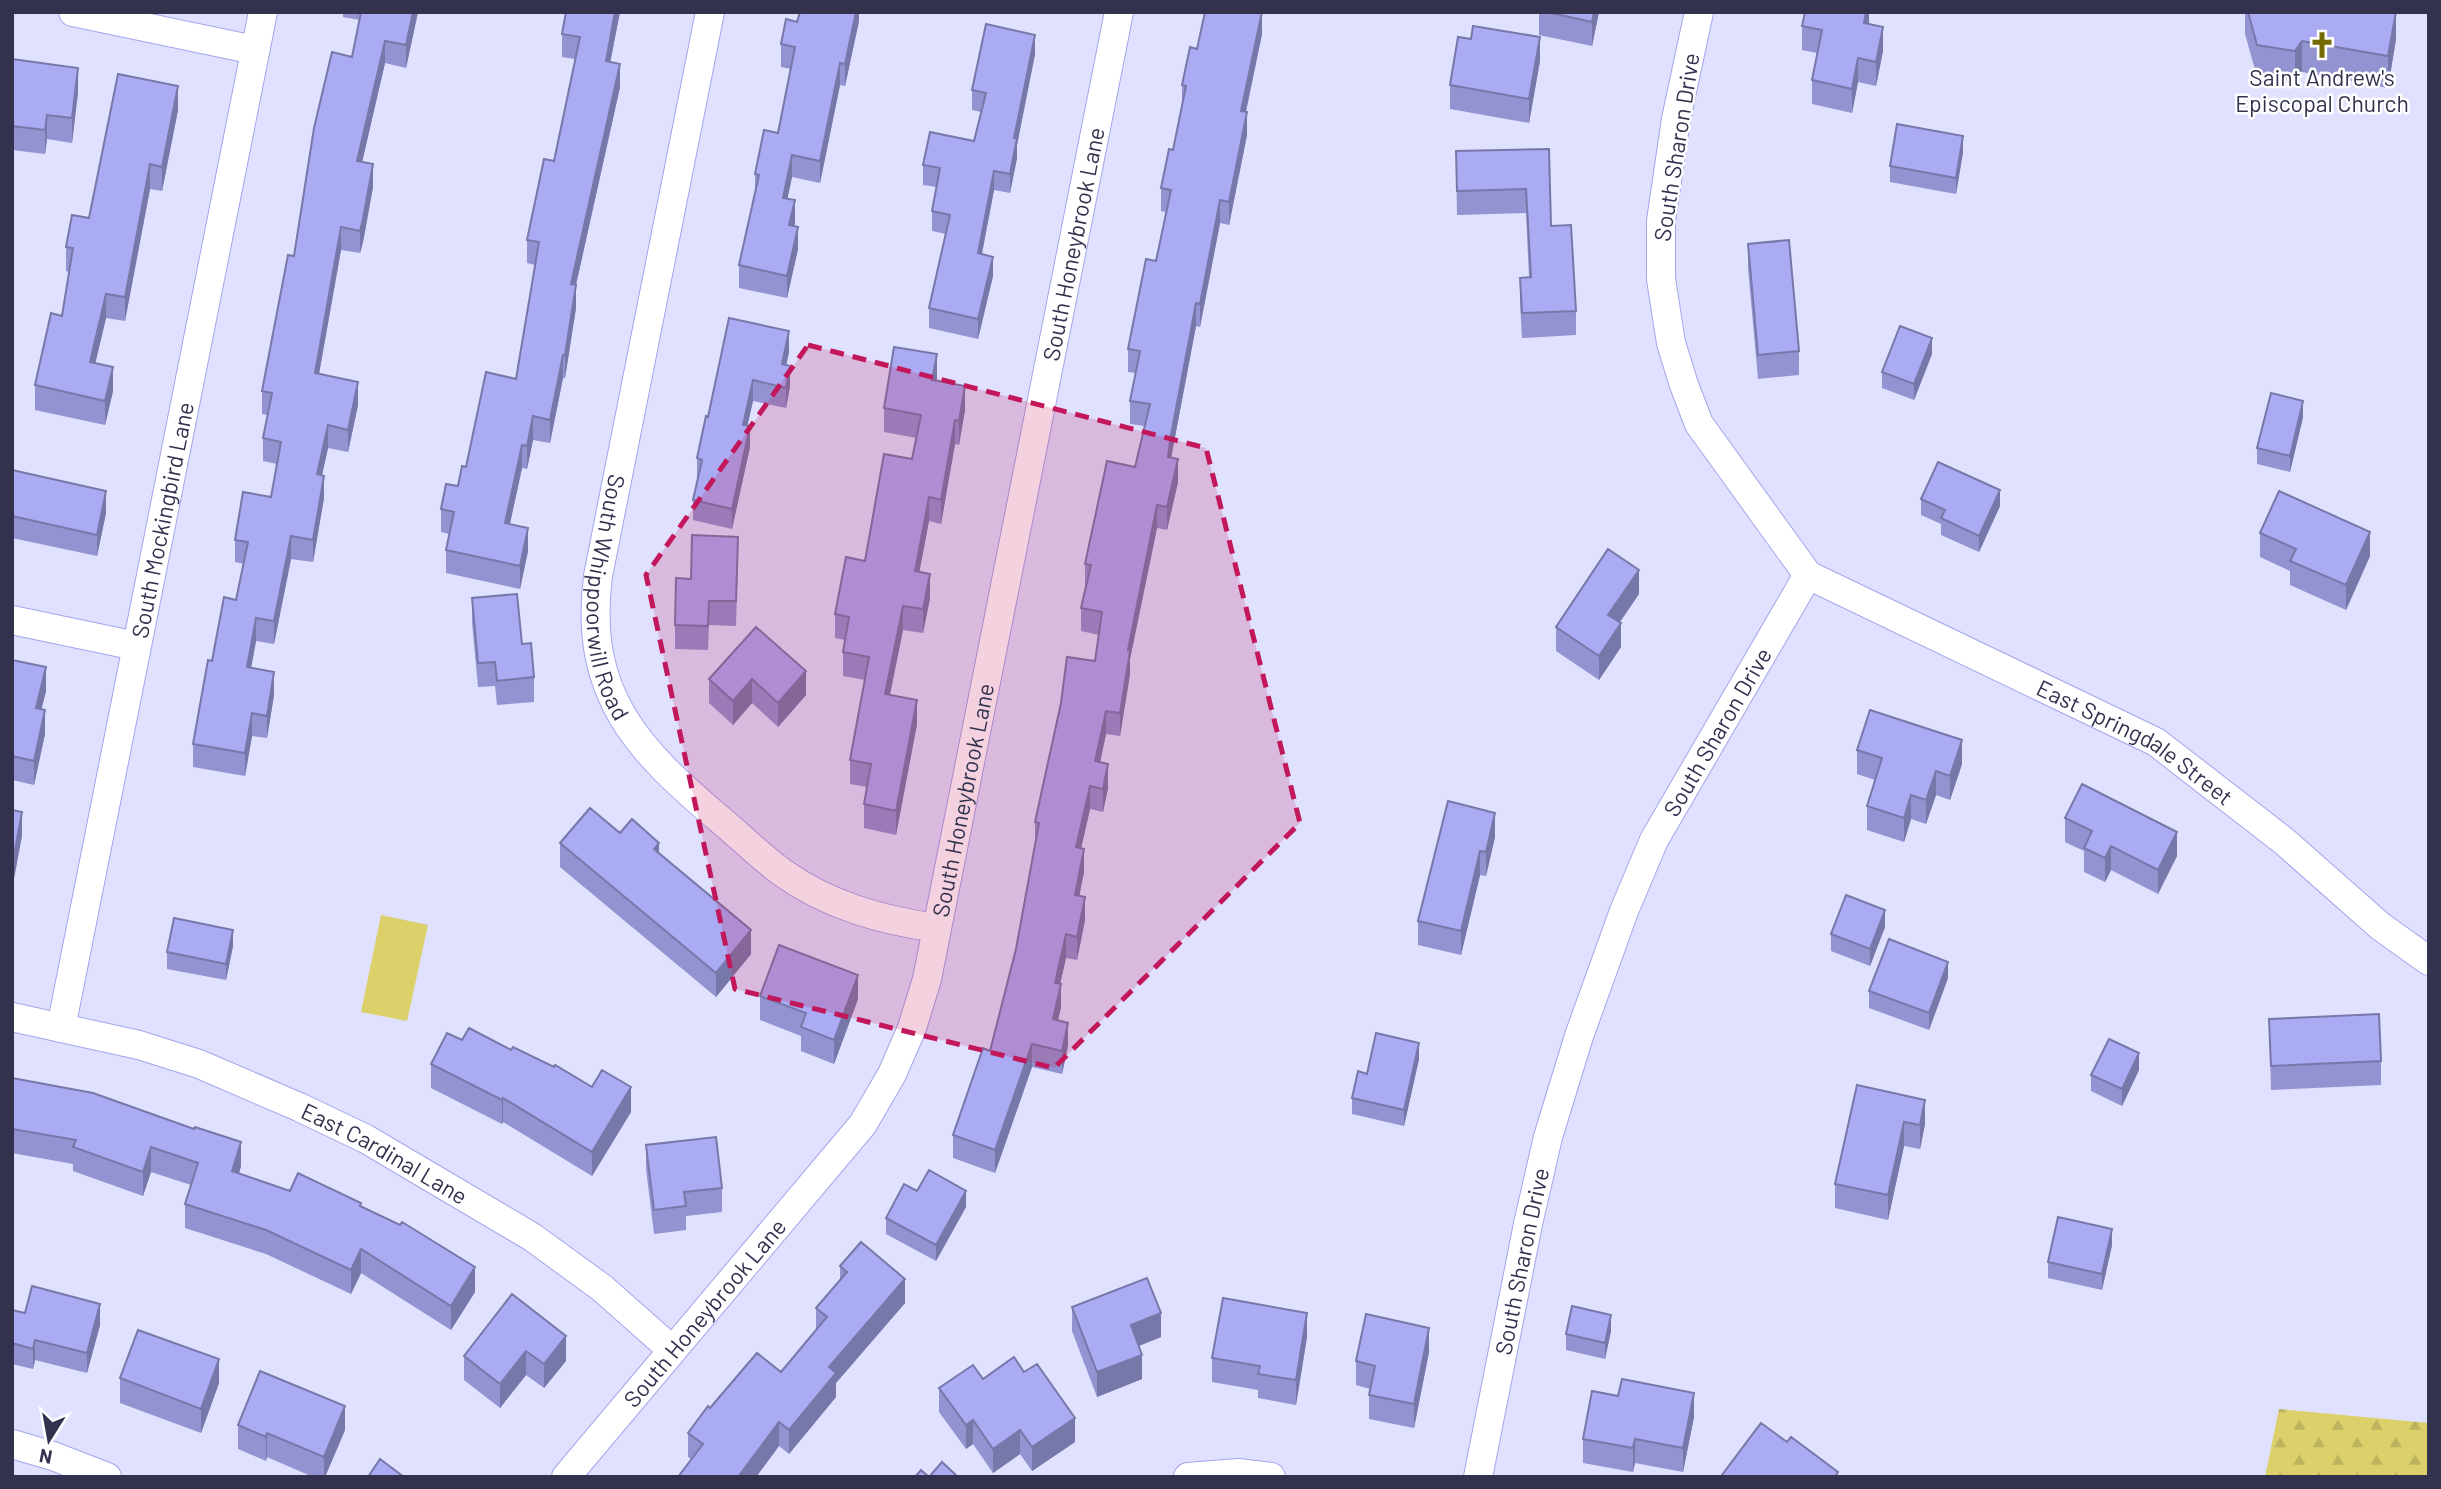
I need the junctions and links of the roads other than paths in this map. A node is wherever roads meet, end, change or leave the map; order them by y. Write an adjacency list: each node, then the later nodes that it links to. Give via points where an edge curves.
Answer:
1 (73, 12): 6 (street)
2 (263, 12): 6 (street, South Mockingbird Lane)
3 (710, 12): 10 (street, South Whippoorwill Road, via 598,576 600,661 627,726 650,756 781,872 855,911)
4 (1119, 12): 10 (street, South Honeybrook Lane)
5 (1699, 12): 7 (street, South Sharon Drive, via 1661,220 1661,279 1671,343 1699,424)
6 (255, 50): 9 (street, South Mockingbird Lane)
7 (1808, 575): 11 (street, East Springdale Street, via 2155,741); 20 (street, South Sharon Drive, via 1654,841 1579,1036 1530,1212)
8 (12, 620): 9 (street)
9 (136, 646): 13 (street, South Mockingbird Lane)
10 (936, 929): 14 (street, South Honeybrook Lane, via 912,1028 863,1124)
11 (2429, 961)
12 (12, 1017): 13 (street, East Cardinal Lane)
13 (61, 1028): 14 (street, East Cardinal Lane, via 199,1064 366,1139 531,1237 602,1288)
14 (672, 1350): 17 (street, South Honeybrook Lane)
15 (12, 1444): 16 (street)
16 (107, 1477)
17 (566, 1477)
18 (1188, 1477): 19 (street, via 1238,1473)
19 (1271, 1477)
20 (1478, 1477)

